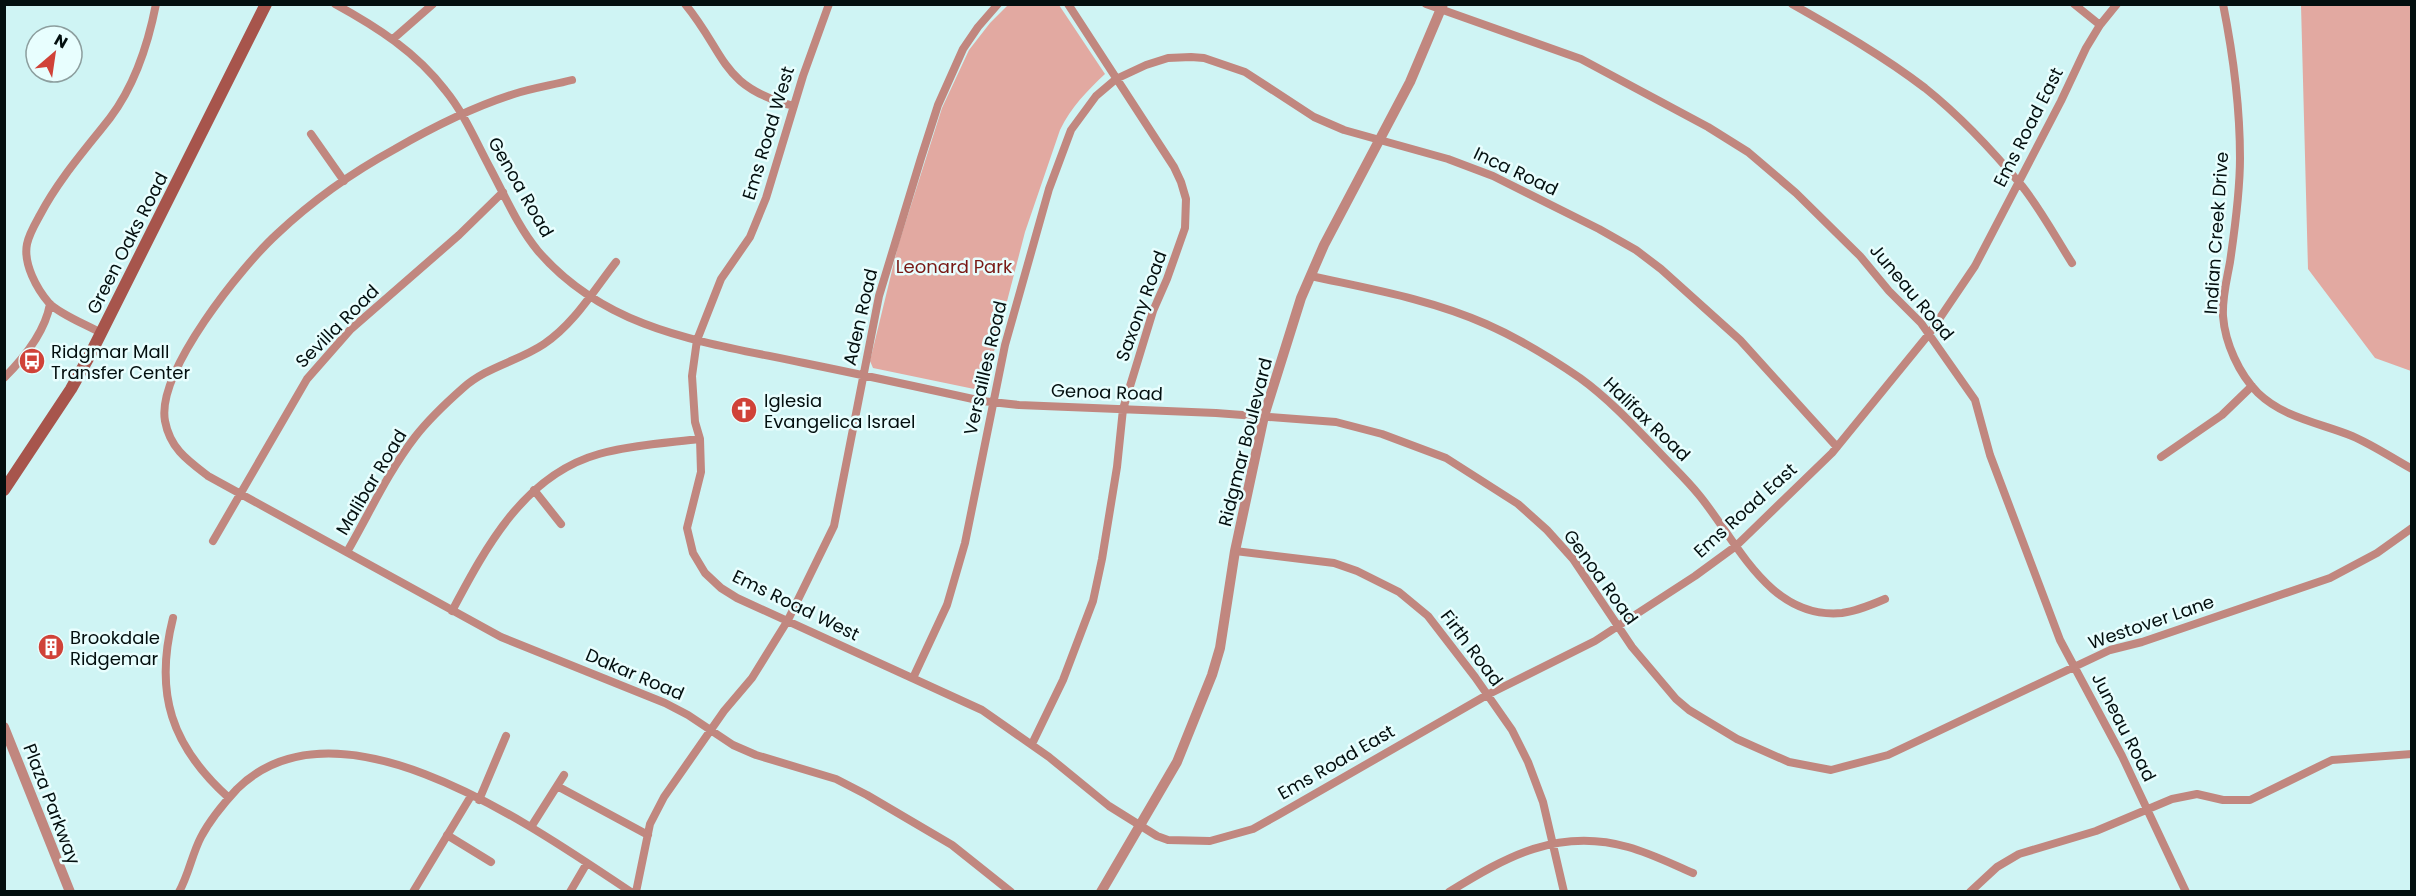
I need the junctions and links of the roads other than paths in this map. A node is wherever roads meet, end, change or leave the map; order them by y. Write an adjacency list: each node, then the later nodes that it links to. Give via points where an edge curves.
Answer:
1 (156, 4): 30 (street, via 146,52 122,99 55,189 27,245 33,276)
2 (266, 4): 31 (main road, Green Oaks Road)
3 (335, 4): 16 (street, Genoa Road)
4 (433, 4): 16 (street)
5 (686, 4): 19 (street, via 741,83 768,99)
6 (829, 4): 19 (street, Ems Road West)
7 (998, 4): 34 (street, Aden Road, via 963,50 938,105 879,296)
8 (1068, 4): 17 (street, Saxony Road)
9 (1425, 4): 14 (street, Juneau Road)
10 (1792, 4): 24 (street, via 1848,36 1924,88)
11 (2074, 4): 15 (street)
12 (2117, 4): 15 (street, Ems Road East)
13 (2223, 4): 36 (street, Indian Creek Drive, via 2234,72 2240,158 2223,316 2232,352)
14 (1442, 7): 22 (street, Ridgmar Boulevard, via 1410,82); 32 (street, Juneau Road, via 1581,59 1748,152 1860,256)
15 (2100, 25): 24 (street, Ems Road East)
16 (393, 39): 20 (street, Genoa Road, via 426,67)
17 (1116, 79): 22 (street, Inca Road, via 1168,58 1204,58 1245,72 1314,117); 37 (street, Versailles Road, via 1096,96 1071,130 1027,261); 38 (street, Saxony Road, via 1181,182 1186,200 1181,243 1153,311)
18 (572, 80): 20 (street, Dakar Road, via 516,93)
19 (794, 106): 33 (street, Ems Road West, via 750,237 721,279)
20 (462, 114): 23 (street, Dakar Road, via 393,149); 25 (street, Genoa Road)
21 (310, 134): 23 (street)
22 (1379, 139): 28 (street, Ridgmar Boulevard); 41 (street, Inca Road, via 1493,176 1636,250 1740,340)
23 (344, 181): 46 (street, Dakar Road, via 276,235 243,272 207,317 169,387 164,414 172,444 192,464)
24 (2018, 182): 27 (street); 32 (street, Ems Road East, via 1974,266)
25 (503, 192): 29 (street, Genoa Road, via 538,250 565,279); 46 (street, Sevilla Road, via 324,357 285,414)
26 (616, 262): 29 (street, Malibar Road)
27 (2072, 263)
28 (1311, 276): 39 (street, Ridgmar Boulevard); 50 (street, Halifax Road, via 1409,297 1453,311 1539,352 1616,407 1699,495)
29 (589, 297): 33 (street, Genoa Road, via 639,322); 52 (street, Malibar Road, via 547,342 475,379 446,404 398,462)
30 (50, 304): 31 (street); 35 (street, via 48,317 30,348)
31 (101, 333): 44 (main road, Green Oaks Road, via 70,389)
32 (1929, 334): 41 (street, Ems Road East); 58 (street, Juneau Road, via 1975,400 1990,455 2060,640)
33 (697, 340): 34 (street, Genoa Road); 40 (street, Ems Road West, via 693,376 695,422)
34 (863, 375): 37 (street, Genoa Road); 56 (street, Aden Road, via 834,526)
35 (4, 378)
36 (2252, 386): 42 (street, via 2222,415); 43 (street, Indian Creek Drive, via 2278,408 2306,422 2351,436)
37 (993, 402): 38 (street, Genoa Road); 59 (street, Versailles Road, via 947,605)
38 (1123, 409): 39 (street, Genoa Road); 64 (street, Saxony Road, via 1117,467 1093,601 1063,680)
39 (1264, 416): 51 (street, Ridgmar Boulevard); 57 (street, Genoa Road, via 1365,428 1446,458 1518,504 1546,530 1573,560)
40 (700, 439): 45 (street, via 598,454 554,474); 56 (street, Ems Road West, via 701,472 687,528 693,553 705,573 721,588)
41 (1837, 447): 50 (street, Ems Road East)
42 (2161, 457)
43 (2412, 469)
44 (4, 490)
45 (534, 490): 47 (street); 54 (street, via 491,541)
46 (240, 495): 49 (street, Sevilla Road); 52 (street, Dakar Road)
47 (561, 524)
48 (2412, 528): 58 (street, Westover Lane, via 2377,553 2330,578 2110,650)
49 (213, 541)
50 (1736, 546): 53 (street, Halifax Road, via 1767,585 1808,609 1842,613); 57 (street, Ems Road East)
51 (1235, 551): 60 (street, Firth Road, via 1334,563 1399,592 1428,616); 73 (street, Ridgmar Boulevard, via 1212,675 1177,762)
52 (347, 552): 54 (street, Dakar Road)
53 (1885, 599)
54 (452, 611): 62 (street, Dakar Road, via 501,637 665,703)
55 (173, 618): 69 (street, via 164,664 174,724 194,762)
56 (788, 620): 59 (street, Ems Road West); 62 (street, Aden Road, via 752,678)
57 (1618, 626): 60 (street, Ems Road East); 65 (street, Genoa Road, via 1661,683 1689,710 1765,753 1831,770)
58 (2074, 667): 65 (street, Westover Lane); 71 (street, Juneau Road)
59 (913, 678): 64 (street, Ems Road West, via 982,710)
60 (1488, 694): 73 (street, Ems Road East, via 1253,829 1193,842 1168,840); 76 (street, Firth Road, via 1528,762)
61 (4, 727): 80 (street, Plaza Parkway)
62 (711, 730): 75 (street, Aden Road, via 672,783); 86 (street, Dakar Road, via 756,755 814,771 867,795 951,845)
63 (506, 736): 70 (street)
64 (1032, 744): 73 (street, Ems Road West, via 1109,806)
65 (1900, 749)
66 (2412, 754): 71 (street, via 2332,760 2250,800 2186,795)
67 (564, 775): 68 (street)
68 (557, 786): 72 (street); 75 (street)
69 (229, 798): 70 (street, via 255,775 280,762 334,752 382,759); 81 (street, via 201,837)
70 (475, 798): 72 (street); 74 (street)
71 (2148, 809): 90 (street, via 2096,831 2019,855 1997,867); 91 (street, Juneau Road)
72 (531, 826): 78 (street)
73 (1141, 826): 87 (street, Ridgmar Boulevard)
74 (447, 835): 77 (street); 82 (street)
75 (648, 835): 85 (street, Aden Road)
76 (1553, 843): 79 (street, via 1590,841 1629,847); 88 (street, via 1511,855); 89 (street, Firth Road)
77 (491, 862)
78 (587, 863): 83 (street); 84 (street)
79 (1693, 873)
80 (70, 891)
81 (179, 891)
82 (413, 891)
83 (570, 891)
84 (631, 891)
85 (636, 891)
86 (1011, 891)
87 (1101, 891)
88 (1449, 891)
89 (1564, 891)
90 (1970, 891)
91 (2186, 891)

